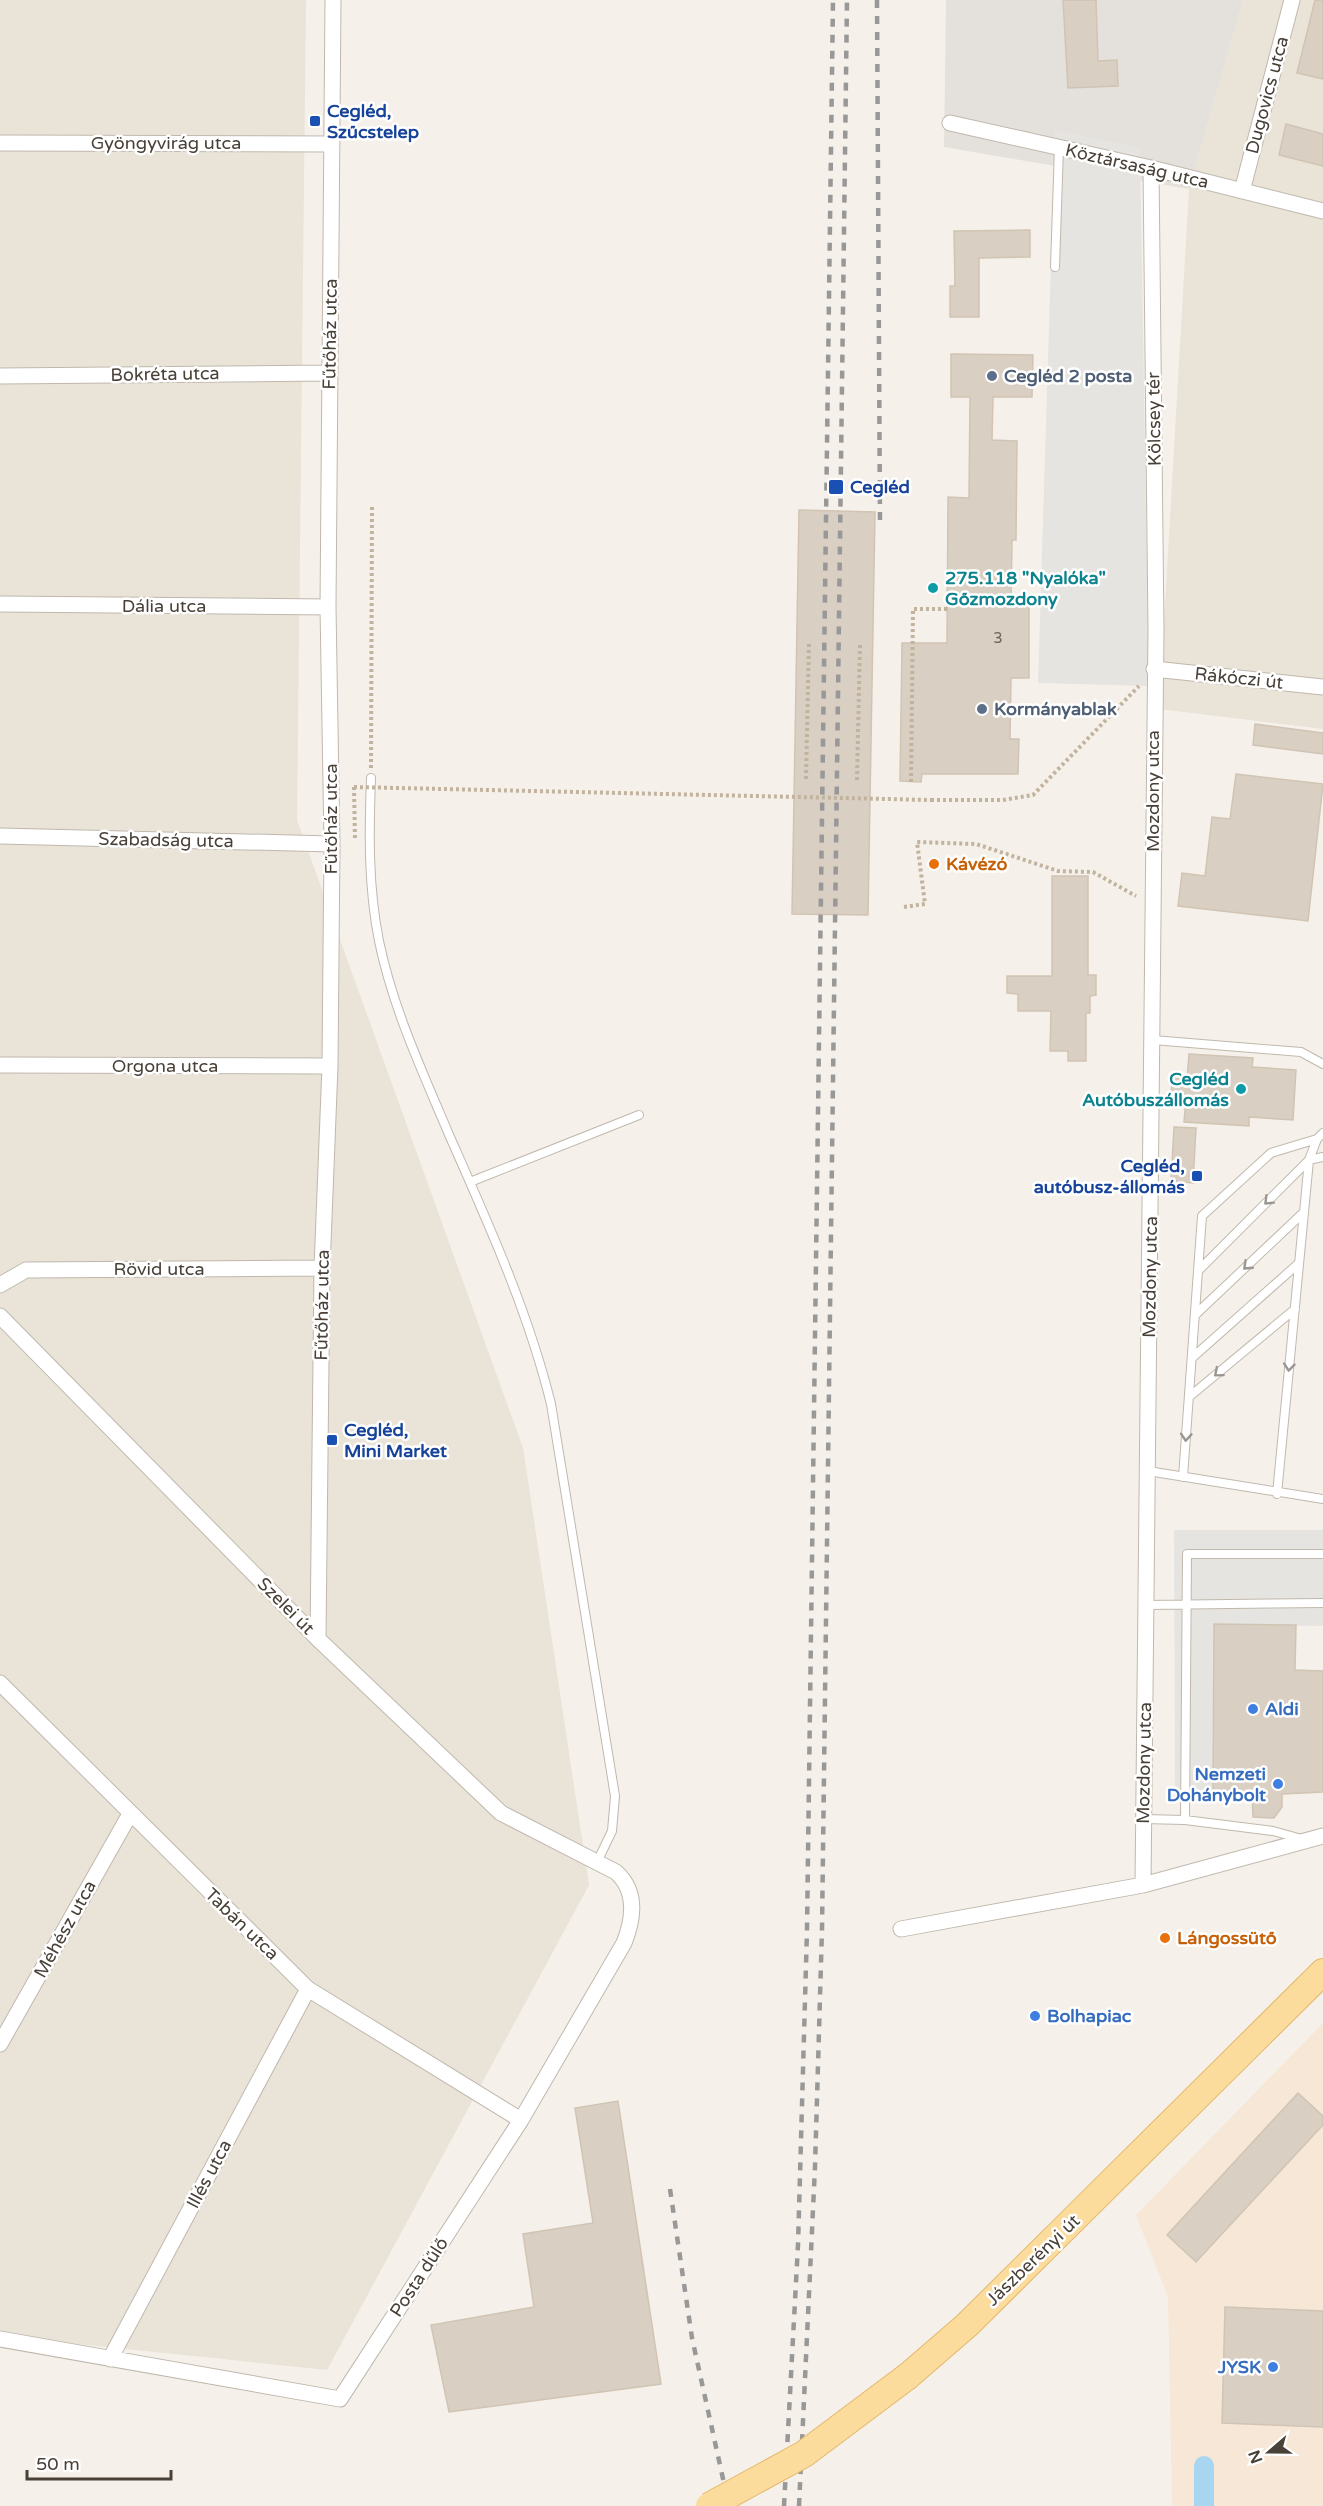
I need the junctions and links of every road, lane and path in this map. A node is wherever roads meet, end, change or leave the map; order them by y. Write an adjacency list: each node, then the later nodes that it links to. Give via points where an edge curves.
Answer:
1 (333, 0): 5 (street, Fűtőház utca)
2 (1292, 0): 8 (street, Dugovics utca)
3 (950, 123): 6 (street, Köztársaság utca)
4 (0, 143): 5 (street, Gyöngyvirág utca)
5 (332, 144): 11 (street, Fűtőház utca)
6 (1059, 147): 7 (street, Köztársaság utca); 10 (lane)
7 (1151, 168): 8 (street, Köztársaság utca); 19 (street, Kölcsey tér)
8 (1242, 191): 9 (street, Köztársaság utca)
9 (1323, 211)
10 (1055, 267)
11 (330, 373): 12 (street, Bokréta utca); 15 (street, Fűtőház utca)
12 (0, 376)
13 (372, 507): 21 (path)
14 (0, 604): 15 (street, Dália utca)
15 (328, 607): 27 (street, Fűtőház utca)
16 (947, 609): 24 (path, via 913,609)
17 (809, 642): 22 (path)
18 (860, 643): 23 (path)
19 (1154, 669): 20 (street, Rákóczi út); 26 (path, bridge, via 1033,795 1004,800 931,800 354,787); 28 (street, Mozdony utca)
20 (1323, 687)
21 (371, 778): 38 (lane, via 369,860 381,949 424,1076)
22 (807, 779)
23 (858, 780)
24 (910, 782)
25 (0, 836): 27 (street, Szabadság utca)
26 (355, 843)
27 (332, 844): 33 (street, Fűtőház utca)
28 (1154, 906): 29 (path, via 1093,872 1058,871 976,844 917,842 925,904); 30 (street, Mozdony utca)
29 (904, 907)
30 (1153, 1040): 31 (lane, via 1301,1052); 49 (street, Mozdony utca)
31 (1323, 1064)
32 (0, 1065): 33 (street, Orgona utca)
33 (330, 1066): 41 (street, Fűtőház utca)
34 (639, 1114): 38 (lane)
35 (1320, 1136): 37 (lane); 42 (lane, via 1271,1153 1202,1216)
36 (1323, 1157): 37 (lane)
37 (1310, 1160): 39 (lane); 42 (lane, one-way to 42)
38 (470, 1182): 64 (lane, via 526,1317 556,1433 615,1796 612,1831)
39 (1304, 1212): 40 (lane); 45 (lane, one-way to 45)
40 (1299, 1263): 44 (lane); 47 (lane)
41 (322, 1268): 43 (street, Rövid utca, via 26,1270); 57 (street, Fűtőház utca)
42 (1198, 1271): 45 (lane)
43 (0, 1285)
44 (1295, 1309): 48 (lane, one-way to 48); 51 (lane, one-way to 51)
45 (1195, 1315): 47 (lane)
46 (0, 1316): 57 (street, Szelei út)
47 (1192, 1358): 48 (lane)
48 (1189, 1397): 50 (lane, one-way to 50)
49 (1148, 1471): 50 (lane); 55 (street, Mozdony utca)
50 (1183, 1478): 51 (lane)
51 (1277, 1494): 52 (lane)
52 (1323, 1499)
53 (1323, 1554): 56 (lane, via 1187,1554)
54 (1323, 1602): 56 (lane)
55 (1146, 1605): 56 (lane); 60 (street, Mozdony utca)
56 (1186, 1605): 61 (lane)
57 (318, 1639): 64 (street, Szelei út, via 501,1813)
58 (0, 1683): 59 (street, Tabán utca)
59 (130, 1814): 68 (street, Tabán utca); 69 (street, Méhész utca)
60 (1143, 1819): 61 (lane); 65 (street, Mozdony utca)
61 (1185, 1820): 63 (lane, via 1274,1831)
62 (1323, 1836): 63 (street)
63 (1306, 1841): 65 (street)
64 (597, 1862): 70 (street, Posta dűlő, via 626,1881 631,1896 630,1928)
65 (1143, 1886): 66 (street)
66 (901, 1929)
67 (1323, 1972): 73 (main road, Jászberényi út, bridge, via 991,2302 908,2376 804,2454)
68 (308, 1989): 70 (street, Tabán utca); 72 (street, Illés utca)
69 (0, 2044)
70 (521, 2120): 72 (street, Posta dűlő, via 340,2399)
71 (0, 2339): 72 (street, Posta dűlő)
72 (110, 2359)
73 (709, 2506)

